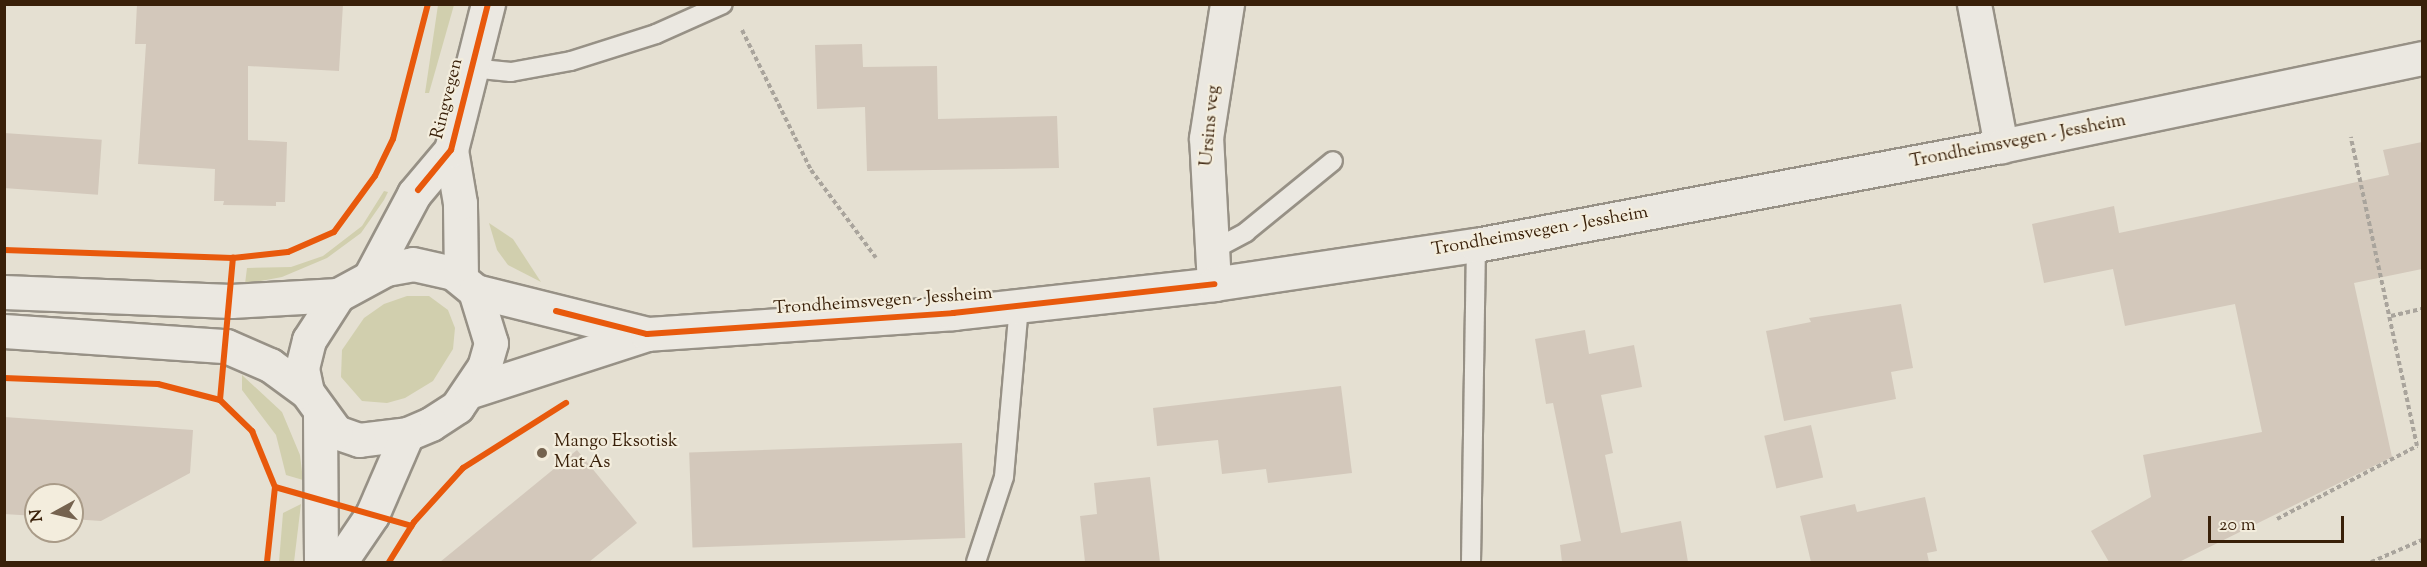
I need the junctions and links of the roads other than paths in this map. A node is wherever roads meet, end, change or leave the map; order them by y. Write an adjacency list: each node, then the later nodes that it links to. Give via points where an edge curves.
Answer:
1 (488, 4): 6 (main road, Ringvegen)
2 (723, 4): 6 (lane, via 656,34 571,61 511,72)
3 (1227, 4): 11 (main road, Ursins veg, via 1206,138)
4 (1974, 4): 7 (main road)
5 (2422, 58): 7 (main road, Trondheimsvegen - Jessheim)
6 (471, 68): 8 (main road, Ringvegen)
7 (2001, 146): 10 (main road, Trondheimsvegen - Jessheim)
8 (451, 150): 12 (main road, Ringvegen, via 414,194); 13 (main road, Ringvegen)
9 (1333, 160): 11 (lane, via 1246,232)
10 (1476, 245): 14 (main road, Trondheimsvegen - Jessheim); 26 (lane)
11 (1211, 251): 14 (main road, Ursins veg)
12 (371, 275): 13 (main road, via 413,264 434,266); 16 (main road)
13 (468, 284): 19 (main road, Trondheimsvegen - Jessheim); 20 (main road, via 491,343)
14 (1214, 284): 17 (main road, Trondheimsvegen - Jessheim)
15 (4, 292): 16 (main road, via 231,301)
16 (338, 295): 21 (main road, via 309,340 302,368)
17 (1019, 306): 19 (main road, Trondheimsvegen - Jessheim); 25 (lane, via 1004,477)
18 (4, 331): 21 (main road, via 226,346 270,365)
19 (647, 334): 20 (main road, Trondheimsvegen - Jessheim)
20 (471, 391): 22 (main road, via 457,407)
21 (313, 403): 22 (main road, via 336,432 359,440); 23 (main road)
22 (407, 434): 24 (main road, via 372,514)
23 (321, 562)
24 (340, 562)
25 (976, 562)
26 (1471, 562)

